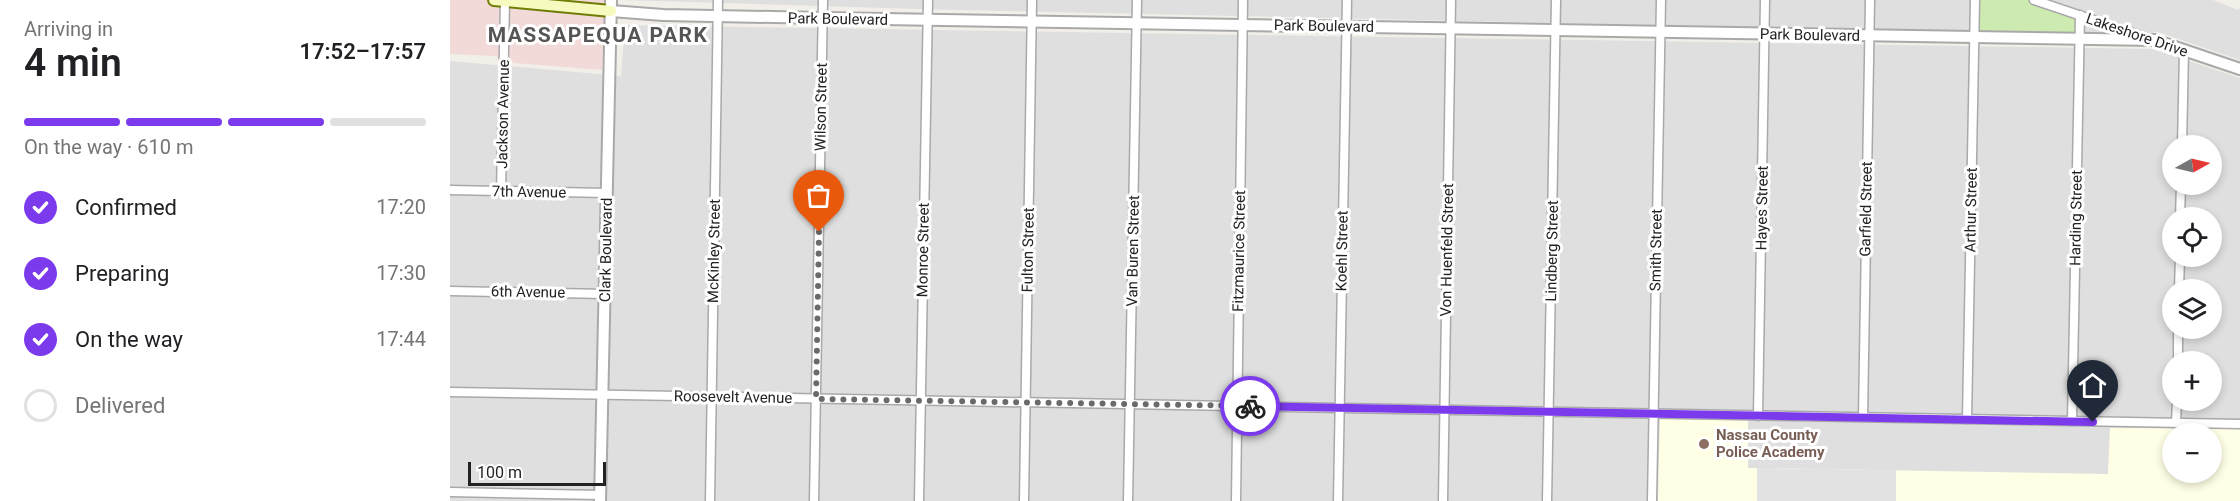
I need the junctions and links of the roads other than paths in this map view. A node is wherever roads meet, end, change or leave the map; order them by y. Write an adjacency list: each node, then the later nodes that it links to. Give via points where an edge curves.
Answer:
1 (718, 0): 18 (street, McKinley Street)
2 (823, 0): 19 (street, Wilson Street)
3 (928, 0): 20 (street, Monroe Street)
4 (1032, 0): 21 (street, Fulton Street)
5 (1137, 0): 22 (street, Van Buren Street)
6 (1243, 0): 23 (street, Fitzmaurice Street)
7 (1347, 0): 24 (street, Koehl Street)
8 (1451, 0): 25 (street, Von Huenfeld Street)
9 (1556, 0): 26 (street, Lindberg Street)
10 (1661, 0): 27 (street, Smith Street)
11 (1766, 0): 28 (street, Hayes Street)
12 (1870, 0): 29 (street, Garfield Street)
13 (1975, 0): 30 (street, Arthur Street)
14 (2034, 0): 17 (street, Lakeshore Drive)
15 (499, 1): 16 (main road, Park Boulevard); 37 (street, Jackson Avenue)
16 (611, 5): 18 (street, Park Boulevard); 38 (street, Clark Boulevard)
17 (2079, 15): 31 (street, Harding Street); 32 (street, Lakeshore Drive)
18 (718, 16): 19 (street, Park Boulevard); 43 (street, McKinley Street)
19 (823, 18): 20 (street, Park Boulevard); 44 (street, Wilson Street)
20 (927, 20): 21 (street, Park Boulevard); 45 (street, Monroe Street)
21 (1032, 22): 22 (street, Park Boulevard); 46 (street, Fulton Street)
22 (1137, 23): 23 (street, Park Boulevard); 47 (street, Van Buren Street)
23 (1242, 25): 24 (street, Park Boulevard); 48 (street, Fitzmaurice Street)
24 (1346, 27): 25 (street, Park Boulevard); 49 (street, Koehl Street)
25 (1451, 29): 26 (street, Park Boulevard); 50 (street, Von Huenfeld Street)
26 (1556, 30): 27 (street, Park Boulevard); 52 (street, Lindberg Street)
27 (1660, 32): 28 (street, Park Boulevard); 53 (street, Smith Street)
28 (1765, 34): 29 (street, Park Boulevard); 54 (street, Hayes Street)
29 (1869, 36): 30 (street, Park Boulevard); 55 (street, Garfield Street)
30 (1974, 38): 31 (street, Park Boulevard); 56 (street, Arthur Street)
31 (2079, 40): 32 (street, Park Boulevard); 57 (street, Harding Street)
32 (2154, 40): 33 (street, Lakeshore Drive)
33 (2184, 51): 34 (street, Lakeshore Drive); 35 (street)
34 (2240, 69)
35 (2182, 135)
36 (450, 190): 37 (street, 7th Avenue)
37 (501, 191): 38 (street, 7th Avenue)
38 (607, 193): 40 (street, Clark Boulevard)
39 (450, 291): 40 (street, 6th Avenue)
40 (605, 294): 42 (street, Clark Boulevard)
41 (450, 392): 42 (street, Roosevelt Avenue)
42 (603, 395): 43 (street, Roosevelt Avenue); 62 (street, Clark Boulevard)
43 (712, 397): 44 (street, Roosevelt Avenue); 63 (street, McKinley Street)
44 (816, 399): 45 (street, Roosevelt Avenue); 64 (street, Wilson Street)
45 (921, 400): 46 (street, Roosevelt Avenue); 65 (street, Monroe Street)
46 (1026, 402): 47 (street, Roosevelt Avenue); 66 (street, Fulton Street)
47 (1130, 404): 48 (street, Roosevelt Avenue); 67 (street, Van Buren Street)
48 (1237, 406): 49 (street, Roosevelt Avenue); 68 (street, Fitzmaurice Street)
49 (1339, 408): 50 (street, Roosevelt Avenue); 69 (street, Koehl Street)
50 (1444, 410): 52 (street, Roosevelt Avenue); 70 (street, Von Huenfeld Street)
51 (2177, 411): 58 (street)
52 (1549, 412): 53 (street, Roosevelt Avenue); 71 (street, Lindberg Street)
53 (1653, 414): 54 (street, Roosevelt Avenue); 72 (street, Smith Street)
54 (1758, 416): 55 (street, Roosevelt Avenue)
55 (1863, 417): 56 (street, Roosevelt Avenue)
56 (1967, 419): 57 (street, Roosevelt Avenue)
57 (2072, 421): 58 (street, Roosevelt Avenue)
58 (2176, 423)
59 (2222, 424): 60 (street, Roosevelt Avenue)
60 (2240, 424)
61 (450, 492): 62 (street)
62 (601, 498)
63 (710, 501)
64 (814, 501)
65 (919, 501)
66 (1024, 501)
67 (1128, 501)
68 (1236, 501)
69 (1338, 501)
70 (1443, 501)
71 (1547, 501)
72 (1652, 501)

